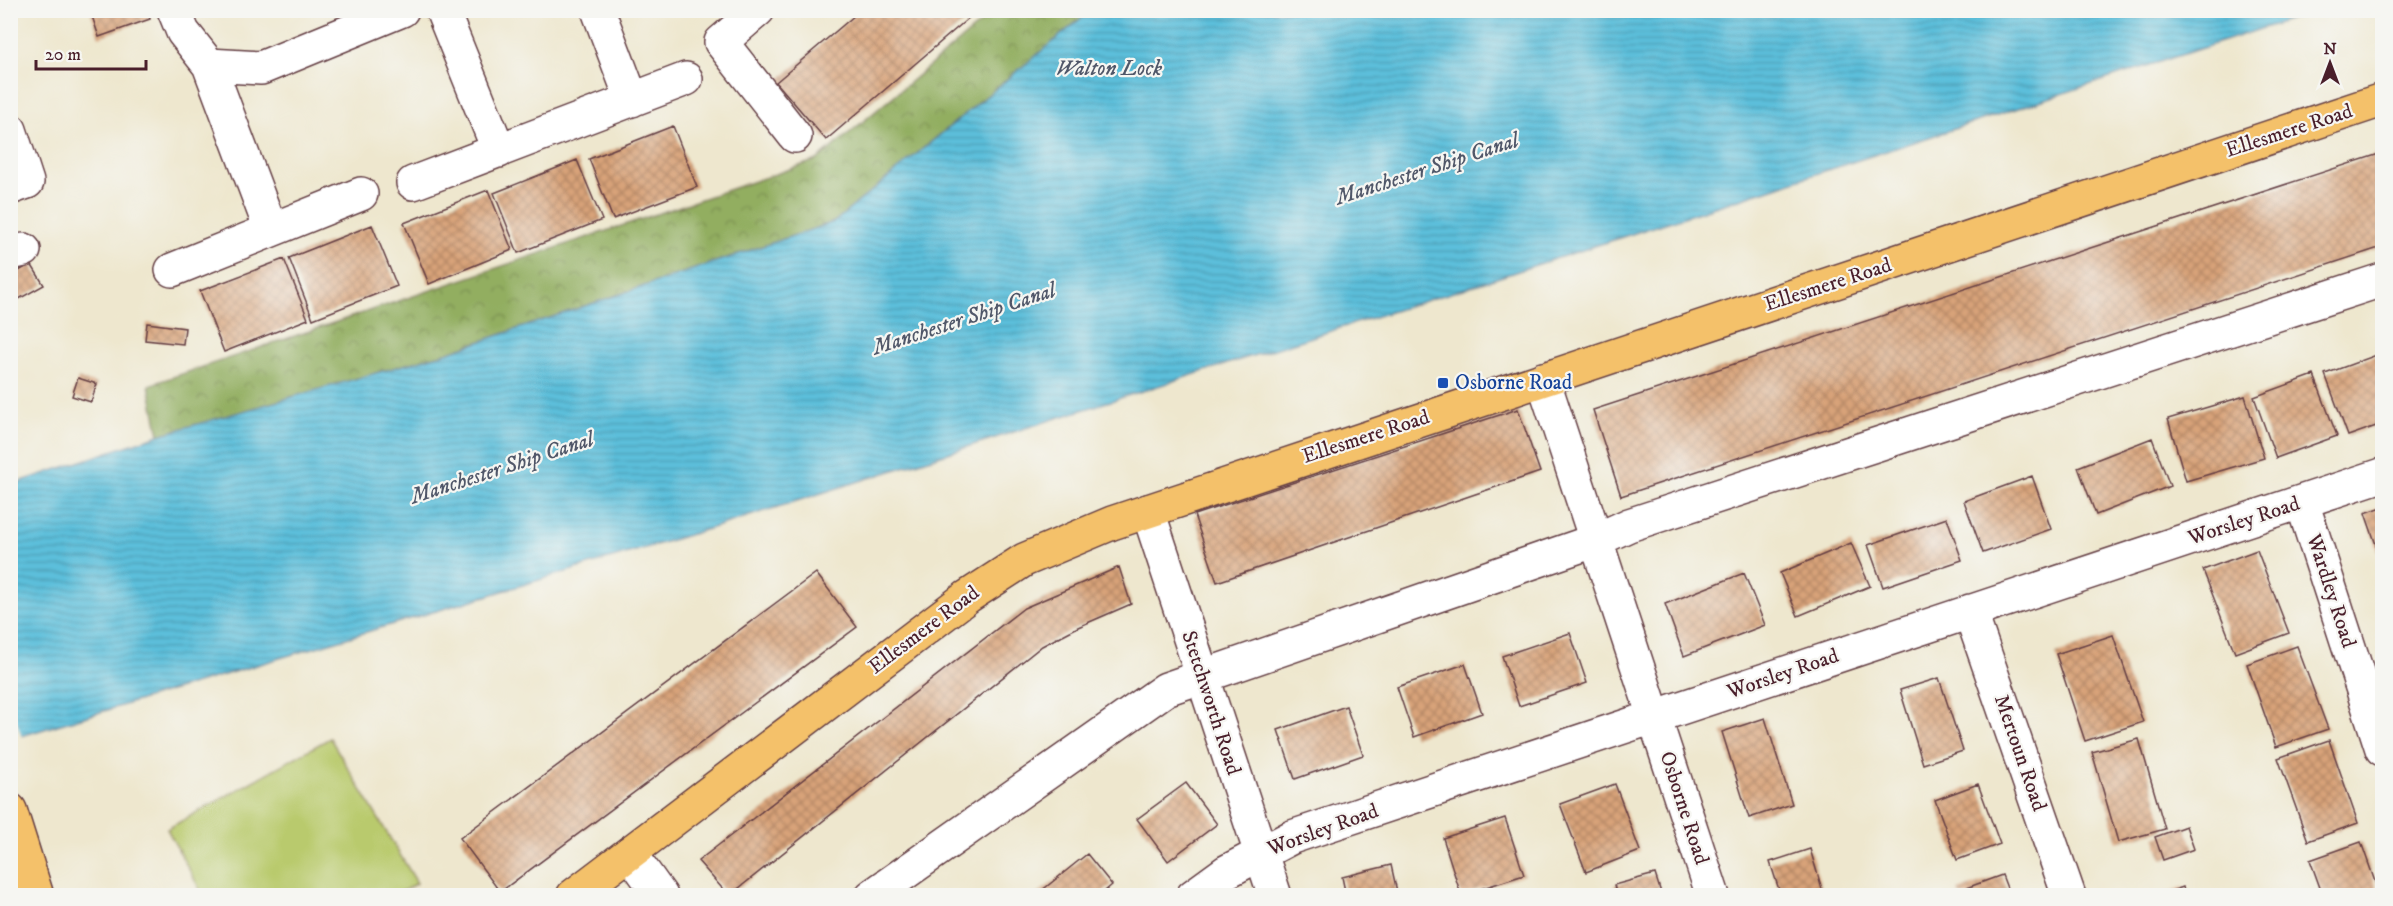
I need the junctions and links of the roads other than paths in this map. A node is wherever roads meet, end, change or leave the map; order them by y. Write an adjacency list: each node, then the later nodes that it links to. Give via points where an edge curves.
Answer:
1 (174, 10): 6 (street, via 183,33)
2 (402, 10): 6 (street, via 261,68)
3 (442, 10): 12 (street)
4 (598, 10): 8 (street)
5 (758, 10): 11 (street, via 721,42)
6 (209, 65): 16 (street)
7 (686, 79): 8 (street)
8 (632, 100): 12 (street)
9 (2382, 100): 19 (main road, Ellesmere Road)
10 (10, 130): 14 (street, via 27,182)
11 (795, 136)
12 (499, 151): 13 (street)
13 (413, 183)
14 (10, 188)
15 (361, 194): 16 (street)
16 (271, 230): 17 (street)
17 (172, 270)
18 (2382, 280): 23 (street, via 1629,525)
19 (1543, 379): 22 (main road, Ellesmere Road); 23 (street, Osborne Road)
20 (2382, 475): 21 (street, Worsley Road)
21 (2302, 502): 24 (street, Worsley Road); 27 (street, Wardley Road)
22 (1148, 511): 25 (street, Stetchworth Road); 30 (main road, Ellesmere Road, via 1052,547 999,576)
23 (1594, 541): 25 (street); 26 (street, Osborne Road)
24 (1970, 611): 26 (street, Worsley Road); 38 (street, Mertoun Road)
25 (1202, 675): 29 (street, Stetchworth Road); 34 (street, via 1166,689)
26 (1654, 718): 29 (street, Worsley Road, via 1292,837); 37 (street, Osborne Road)
27 (2382, 749)
28 (10, 810): 31 (main road)
29 (1261, 852): 35 (street, Worsley Road); 36 (street, Stetchworth Road)
30 (630, 853): 32 (main road, Ellesmere Road); 33 (street)
31 (37, 896)
32 (573, 896)
33 (661, 896)
34 (872, 896)
35 (1193, 896)
36 (1275, 896)
37 (1713, 896)
38 (2069, 896)

